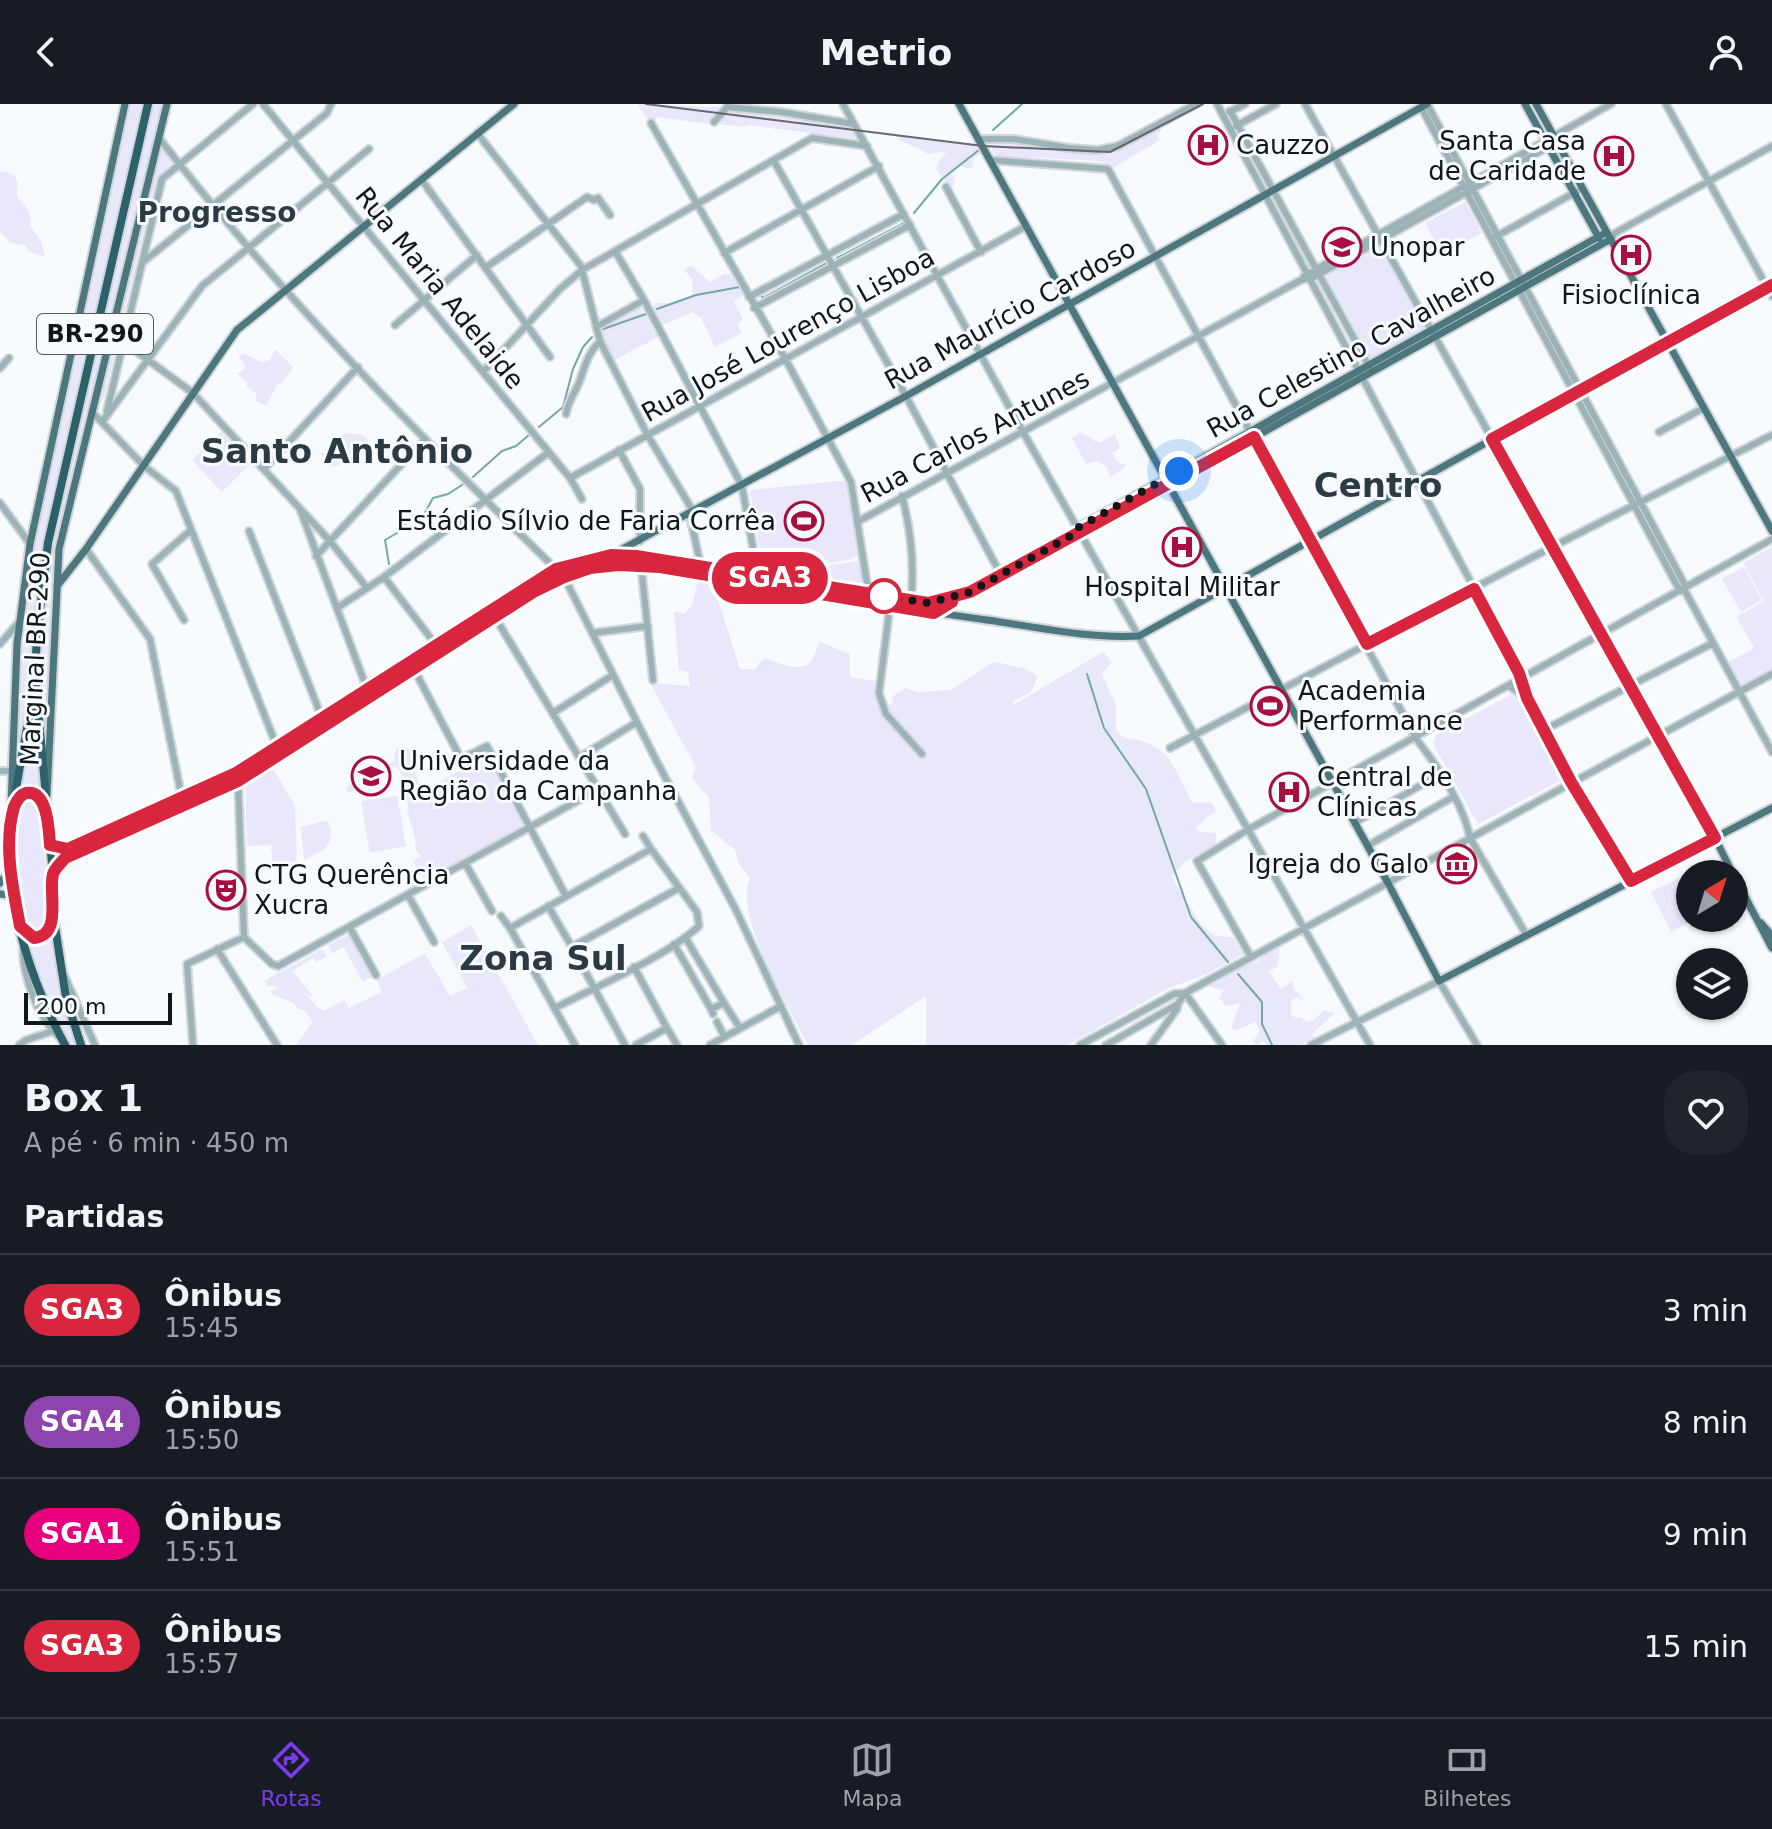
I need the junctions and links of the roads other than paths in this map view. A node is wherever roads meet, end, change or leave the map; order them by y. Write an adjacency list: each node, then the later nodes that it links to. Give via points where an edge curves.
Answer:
1 (125, 104): 150 (main road)
2 (148, 104): 189 (highway, BR-290, via 48,543)
3 (167, 104): 30 (main road, Marginal BR-290)
4 (253, 104): 40 (street)
5 (263, 104): 32 (street, Rua Maria Adelaide)
6 (331, 104): 32 (street)
7 (514, 104): 28 (main road)
8 (855, 104): 20 (street)
9 (959, 104): 31 (main road)
10 (1196, 104): 31 (street, via 1118,146 1098,150)
11 (1245, 104): 21 (street)
12 (1276, 104): 26 (street)
13 (1305, 104): 37 (street)
14 (1525, 104): 33 (main road)
15 (1536, 104): 29 (main road)
16 (1611, 104): 29 (street, Rua Carlos Antunes)
17 (1666, 104): 44 (street)
18 (1218, 106): 21 (street); 22 (street)
19 (1424, 106): 37 (main road, Rua Maurício Cardoso); 46 (street)
20 (844, 107): 25 (street)
21 (1230, 111): 22 (street); 26 (street)
22 (1223, 116): 27 (street)
23 (714, 122): 25 (street, via 727,107 739,107)
24 (651, 123): 51 (street)
25 (855, 124): 34 (street)
26 (1238, 125): 27 (street); 48 (street)
27 (1230, 129): 50 (street)
28 (477, 133): 42 (main road); 56 (street)
29 (1557, 137): 33 (street, Rua Carlos Antunes); 47 (main road)
30 (159, 138): 40 (street); 112 (main road, Marginal BR-290)
31 (979, 139): 38 (main road)
32 (292, 141): 43 (street, Rua Maria Adelaide); 52 (street)
33 (1546, 143): 46 (street, Rua Carlos Antunes); 49 (main road)
34 (867, 146): 39 (street, via 812,138); 41 (street)
35 (1772, 146): 44 (street)
36 (369, 149): 43 (street)
37 (1336, 157): 48 (main road, Rua Maurício Cardoso); 60 (street)
38 (990, 160): 59 (main road); 70 (street, via 1108,169)
39 (774, 161): 51 (street); 53 (street)
40 (179, 163): 52 (street); 71 (street, via 162,179)
41 (879, 166): 53 (street); 54 (street)
42 (421, 179): 58 (main road); 68 (street)
43 (328, 182): 58 (street, Rua Maria Adelaide); 64 (street)
44 (1709, 182): 61 (street); 79 (street)
45 (946, 187): 66 (street)
46 (1468, 187): 60 (street, Rua Carlos Antunes); 62 (street)
47 (1583, 188): 49 (street); 61 (main road)
48 (1274, 191): 50 (main road, Rua Maurício Cardoso); 75 (street)
49 (1574, 193): 62 (street); 63 (main road)
50 (1265, 196): 70 (main road, Rua Maurício Cardoso); 77 (street)
51 (698, 204): 65 (street); 67 (street)
52 (214, 205): 64 (street); 71 (street)
53 (801, 209): 67 (street); 69 (street)
54 (904, 214): 57 (street); 69 (street)
55 (610, 215): 56 (street, via 598,198 587,197)
56 (551, 225): 73 (street); 74 (street)
57 (910, 225): 72 (street); 76 (street)
58 (363, 226): 80 (main road); 83 (street, Rua Maria Adelaide)
59 (1026, 226): 66 (street, Rua José Lourenço Lisboa); 85 (main road)
60 (1380, 235): 75 (street, Rua Carlos Antunes); 91 (street)
61 (1611, 235): 63 (main road, Rua Celestino Cavalheiro); 95 (main road)
62 (1495, 237): 78 (street)
63 (1601, 240): 78 (main road, Rua Celestino Cavalheiro)
64 (250, 248): 80 (street); 99 (street, via 202,286)
65 (615, 251): 74 (street); 84 (street)
66 (981, 252): 76 (street, Rua José Lourenço Lisboa)
67 (724, 253): 82 (street)
68 (477, 255): 73 (street); 83 (street)
69 (827, 257): 72 (street); 82 (street)
70 (1154, 257): 85 (main road, Rua Maurício Cardoso); 92 (street)
71 (143, 262): 93 (street)
72 (833, 267): 86 (street); 87 (street)
73 (485, 268): 89 (street)
74 (582, 270): 89 (street); 90 (street)
75 (1317, 271): 77 (street, Rua Carlos Antunes); 103 (street)
76 (939, 276): 87 (street, Rua José Lourenço Lisboa); 96 (street)
77 (1305, 277): 92 (street, Rua Carlos Antunes); 105 (street)
78 (1520, 285): 91 (main road, Rua Celestino Cavalheiro); 107 (street)
79 (1770, 286): 81 (street); 95 (street)
80 (284, 291): 101 (street); 108 (main road, via 237,330)
81 (1772, 296)
82 (749, 297): 86 (street)
83 (422, 300): 88 (street); 104 (street, Rua Maria Adelaide)
84 (644, 300): 90 (street); 110 (street)
85 (1069, 305): 96 (main road, Rua Maurício Cardoso); 106 (main road)
86 (754, 308): 100 (street)
87 (862, 318): 100 (street, Rua José Lourenço Lisboa); 109 (street)
88 (395, 325)
89 (526, 327): 97 (street); 104 (street)
90 (596, 327): 94 (street)
91 (1435, 332): 103 (main road, Rua Celestino Cavalheiro); 123 (street)
92 (1198, 339): 106 (street, Rua Carlos Antunes); 119 (street)
93 (122, 341): 99 (street); 113 (street)
94 (600, 341): 114 (street, via 590,352); 118 (street)
95 (1667, 342): 107 (main road); 111 (main road)
96 (981, 354): 109 (main road, Rua Maurício Cardoso); 116 (street)
97 (550, 357)
98 (9, 358): 102 (street)
99 (148, 360): 108 (street); 113 (street)
100 (786, 360): 110 (street, Rua José Lourenço Lisboa); 121 (street)
101 (358, 367): 122 (street); 128 (street)
102 (0, 368)
103 (1370, 368): 105 (main road, Rua Celestino Cavalheiro)
104 (483, 372): 125 (street, Rua Maria Adelaide)
105 (1360, 374): 119 (main road, Rua Celestino Cavalheiro); 132 (street)
106 (1112, 385): 116 (street, Rua Carlos Antunes); 131 (main road)
107 (1578, 392): 123 (main road); 138 (street)
108 (193, 393): 127 (main road); 128 (street)
109 (906, 396): 121 (main road, Rua Maurício Cardoso); 129 (street)
110 (698, 406): 118 (street, Rua José Lourenço Lisboa); 133 (street)
111 (1704, 408): 117 (street); 126 (main road)
112 (92, 412): 115 (street); 154 (main road, Marginal BR-290)
113 (106, 414): 115 (street)
114 (566, 414)
115 (102, 422): 127 (street)
116 (1023, 432): 129 (street, Rua Carlos Antunes); 144 (street)
117 (1659, 432)
118 (647, 434): 124 (street, Rua José Lourenço Lisboa); 140 (street)
119 (1252, 434): 131 (main road, Rua Celestino Cavalheiro); 149 (street)
120 (1772, 435): 126 (street)
121 (829, 437): 133 (main road, Rua Maurício Cardoso); 141 (street, via 851,482)
122 (425, 439): 135 (street); 147 (street)
123 (1492, 439): 132 (main road); 151 (street)
124 (619, 450): 130 (street, Rua José Lourenço Lisboa); 148 (street, via 640,489)
125 (549, 452): 130 (street, Rua Maria Adelaide); 135 (street)
126 (1731, 456): 138 (street); 145 (main road)
127 (144, 466): 142 (street, via 176,491); 152 (main road)
128 (264, 469): 139 (street)
129 (946, 473): 134 (street, Rua Carlos Antunes); 160 (street)
130 (570, 478): 136 (street, Rua Maria Adelaide)
131 (1167, 481): 144 (main road, Rua Celestino Cavalheiro); 166 (main road)
132 (1416, 481): 149 (main road); 167 (street)
133 (742, 486): 140 (main road, Rua Maurício Cardoso); 161 (street)
134 (902, 496): 141 (street, Rua Carlos Antunes); 171 (street, via 914,572)
135 (485, 499): 159 (street); 162 (street)
136 (582, 499)
137 (0, 503): 150 (street)
138 (1637, 504): 151 (street); 168 (street)
139 (298, 506): 147 (street); 155 (street)
140 (691, 512): 148 (main road, Rua Maurício Cardoso); 157 (street)
141 (857, 522): 170 (street)
142 (191, 530): 176 (street, via 152,564); 209 (street)
143 (249, 531): 200 (street)
144 (1079, 531): 160 (main road, Rua Celestino Cavalheiro); 181 (street)
145 (1772, 531)
146 (1772, 539): 168 (street)
147 (330, 541): 155 (street); 165 (street)
148 (640, 541): 153 (main road, Rua Maurício Cardoso); 156 (main road)
149 (1310, 541): 166 (main road); 185 (street)
150 (30, 544): 177 (main road)
151 (1552, 547): 167 (street); 180 (street)
152 (84, 551): 154 (main road, via 69,561); 164 (main road); 222 (street, via 150,639)
153 (611, 555): 156 (main road); 158 (main road); 159 (main road)
154 (58, 556): 164 (main road, Marginal BR-290)
155 (316, 556): 173 (street)
156 (641, 561): 157 (main road); 158 (main road); 170 (main road); 178 (street)
157 (701, 567): 161 (main road)
158 (590, 568): 163 (main road)
159 (556, 569): 186 (main road)
160 (1001, 575): 169 (main road, Rua Celestino Cavalheiro)
161 (758, 576): 170 (main road)
162 (384, 577): 165 (street); 186 (street)
163 (564, 577): 175 (main road); 179 (street)
164 (55, 588): 220 (main road, Marginal BR-290)
165 (367, 588): 173 (street)
166 (1225, 588): 181 (main road); 196 (main road)
167 (1474, 589): 185 (street); 191 (street)
168 (1683, 589): 180 (street); 183 (street)
169 (970, 592): 171 (main road, Rua Celestino Cavalheiro, via 928,603); 174 (main road, Rua Celestino Cavalheiro)
170 (869, 598): 171 (main road, Rua Celestino Cavalheiro); 172 (main road)
171 (911, 600)
172 (890, 605): 174 (main road); 211 (street, via 879,693 886,714)
173 (337, 608): 195 (street)
174 (934, 613): 181 (main road)
175 (495, 617): 187 (main road); 199 (street)
176 (184, 620)
177 (20, 622): 182 (street); 184 (main road)
178 (648, 626): 179 (street); 192 (street)
179 (592, 633): 190 (street)
180 (1601, 635): 191 (street); 194 (street)
181 (1139, 636): 204 (street)
182 (1, 642): 184 (street)
183 (1713, 643): 194 (street); 197 (street)
184 (17, 644): 214 (main road)
185 (1367, 644): 196 (street); 205 (street)
186 (436, 645): 195 (main road)
187 (414, 669): 209 (main road); 230 (street, via 461,759 487,746)
188 (1772, 674): 197 (street)
189 (35, 675): 220 (highway, BR-290); 223 (highway, BR-290)
190 (613, 675): 199 (street); 201 (street)
191 (1521, 679): 193 (street); 198 (street)
192 (653, 680)
193 (1509, 686): 198 (street); 202 (street)
194 (1629, 686): 203 (street); 206 (street)
195 (367, 689): 200 (main road)
196 (1280, 689): 204 (street); 218 (main road)
197 (1739, 692): 206 (street); 210 (street)
198 (1527, 698): 203 (street)
199 (553, 713): 212 (street)
200 (322, 718): 209 (main road)
201 (637, 722): 212 (street); 281 (street)
202 (1429, 730): 205 (street); 208 (street)
203 (1544, 730): 217 (street)
204 (1196, 734): 207 (street); 231 (street)
205 (1415, 737): 208 (street); 218 (street)
206 (1657, 737): 217 (street); 236 (street)
207 (1170, 748)
208 (1424, 749): 215 (street)
209 (279, 752): 216 (main road); 222 (main road)
210 (1772, 752)
211 (922, 754)
212 (580, 757): 219 (street)
213 (0, 771): 214 (street)
214 (11, 771): 227 (main road)
215 (1441, 774): 221 (street); 228 (street)
216 (238, 781): 240 (main road); 264 (street)
217 (1571, 782): 232 (street); 245 (street)
218 (1332, 783): 228 (main road); 231 (street)
219 (599, 789): 230 (street); 233 (street)
220 (47, 797): 225 (highway, BR-290)
221 (1453, 797): 226 (street); 238 (street)
222 (182, 799): 240 (main road)
223 (14, 805): 225 (highway, via 22,795 31,794); 227 (highway, BR-290)
224 (1772, 808): 236 (main road)
225 (48, 813): 237 (highway, BR-290)
226 (1466, 820): 232 (street); 235 (street)
227 (12, 823): 229 (street); 243 (highway, BR-290)
228 (1354, 823): 238 (main road)
229 (0, 825)
230 (530, 827): 242 (street); 251 (street)
231 (1249, 829): 261 (street); 272 (street, via 1197,861)
232 (1479, 831): 235 (street)
233 (625, 834)
234 (643, 836): 239 (street)
235 (1470, 838): 247 (street); 263 (street)
236 (1715, 838): 241 (main road); 245 (main road)
237 (50, 845): 240 (main road); 244 (highway, BR-290)
238 (1367, 846): 247 (main road)
239 (651, 849): 248 (street); 251 (street)
240 (70, 852): 244 (main road)
241 (1726, 860)
242 (465, 863): 250 (street); 255 (street)
243 (10, 870): 246 (main road); 253 (highway, BR-290)
244 (53, 875): 256 (highway, BR-290)
245 (1631, 881): 263 (main road)
246 (0, 883)
247 (1388, 883): 261 (street); 276 (main road)
248 (679, 888): 265 (street, via 700,919); 269 (street)
249 (0, 894): 253 (main road)
250 (408, 895): 259 (street); 266 (street)
251 (566, 896): 254 (street)
252 (1748, 898): 262 (main road)
253 (15, 901): 258 (highway, BR-290)
254 (548, 906): 260 (street); 269 (street)
255 (492, 911)
256 (53, 913): 258 (highway, via 41,938); 274 (highway, BR-290)
257 (501, 916): 260 (street)
258 (20, 926): 268 (highway, BR-290)
259 (350, 928): 264 (street, via 278,966); 275 (street)
260 (510, 928): 282 (street)
261 (1305, 928): 272 (street); 284 (street)
262 (1766, 928): 270 (main road)
263 (1527, 936): 276 (main road)
264 (244, 937): 271 (street)
265 (685, 937): 267 (street); 279 (street)
266 (434, 942)
267 (674, 944): 273 (street); 279 (street, via 712,1012)
268 (24, 946): 288 (street, via 30,985); 290 (highway, BR-290)
269 (572, 947): 277 (street)
270 (1772, 948)
271 (217, 949): 295 (street, via 187,964); 296 (street)
272 (1251, 957): 278 (street)
273 (634, 967): 277 (street); 285 (street)
274 (63, 974): 293 (highway, BR-290); 294 (street)
275 (376, 975)
276 (1439, 981): 284 (street); 309 (street)
277 (594, 987): 282 (street); 298 (street)
278 (1185, 993): 280 (street); 287 (street); 306 (street)
279 (724, 1003): 286 (street)
280 (1178, 1004): 291 (street); 305 (street)
281 (781, 1006): 286 (street); 302 (street)
282 (555, 1008): 297 (street)
283 (717, 1022): 289 (street)
284 (1358, 1022): 307 (street); 308 (street)
285 (667, 1028): 299 (street); 300 (street)
286 (740, 1028): 289 (street)
287 (1107, 1030): 291 (street); 303 (street)
288 (53, 1031): 290 (street); 292 (street)
289 (725, 1036): 301 (street)
290 (63, 1042)
291 (1115, 1043): 304 (street)
292 (19, 1045)
293 (81, 1045)
294 (95, 1045)
295 (193, 1045)
296 (277, 1045)
297 (575, 1045)
298 (625, 1045)
299 (636, 1045)
300 (677, 1045)
301 (710, 1045)
302 (799, 1045)
303 (1080, 1045)
304 (1106, 1045)
305 (1151, 1045)
306 (1222, 1045)
307 (1311, 1045)
308 (1370, 1045)
309 (1477, 1045)

